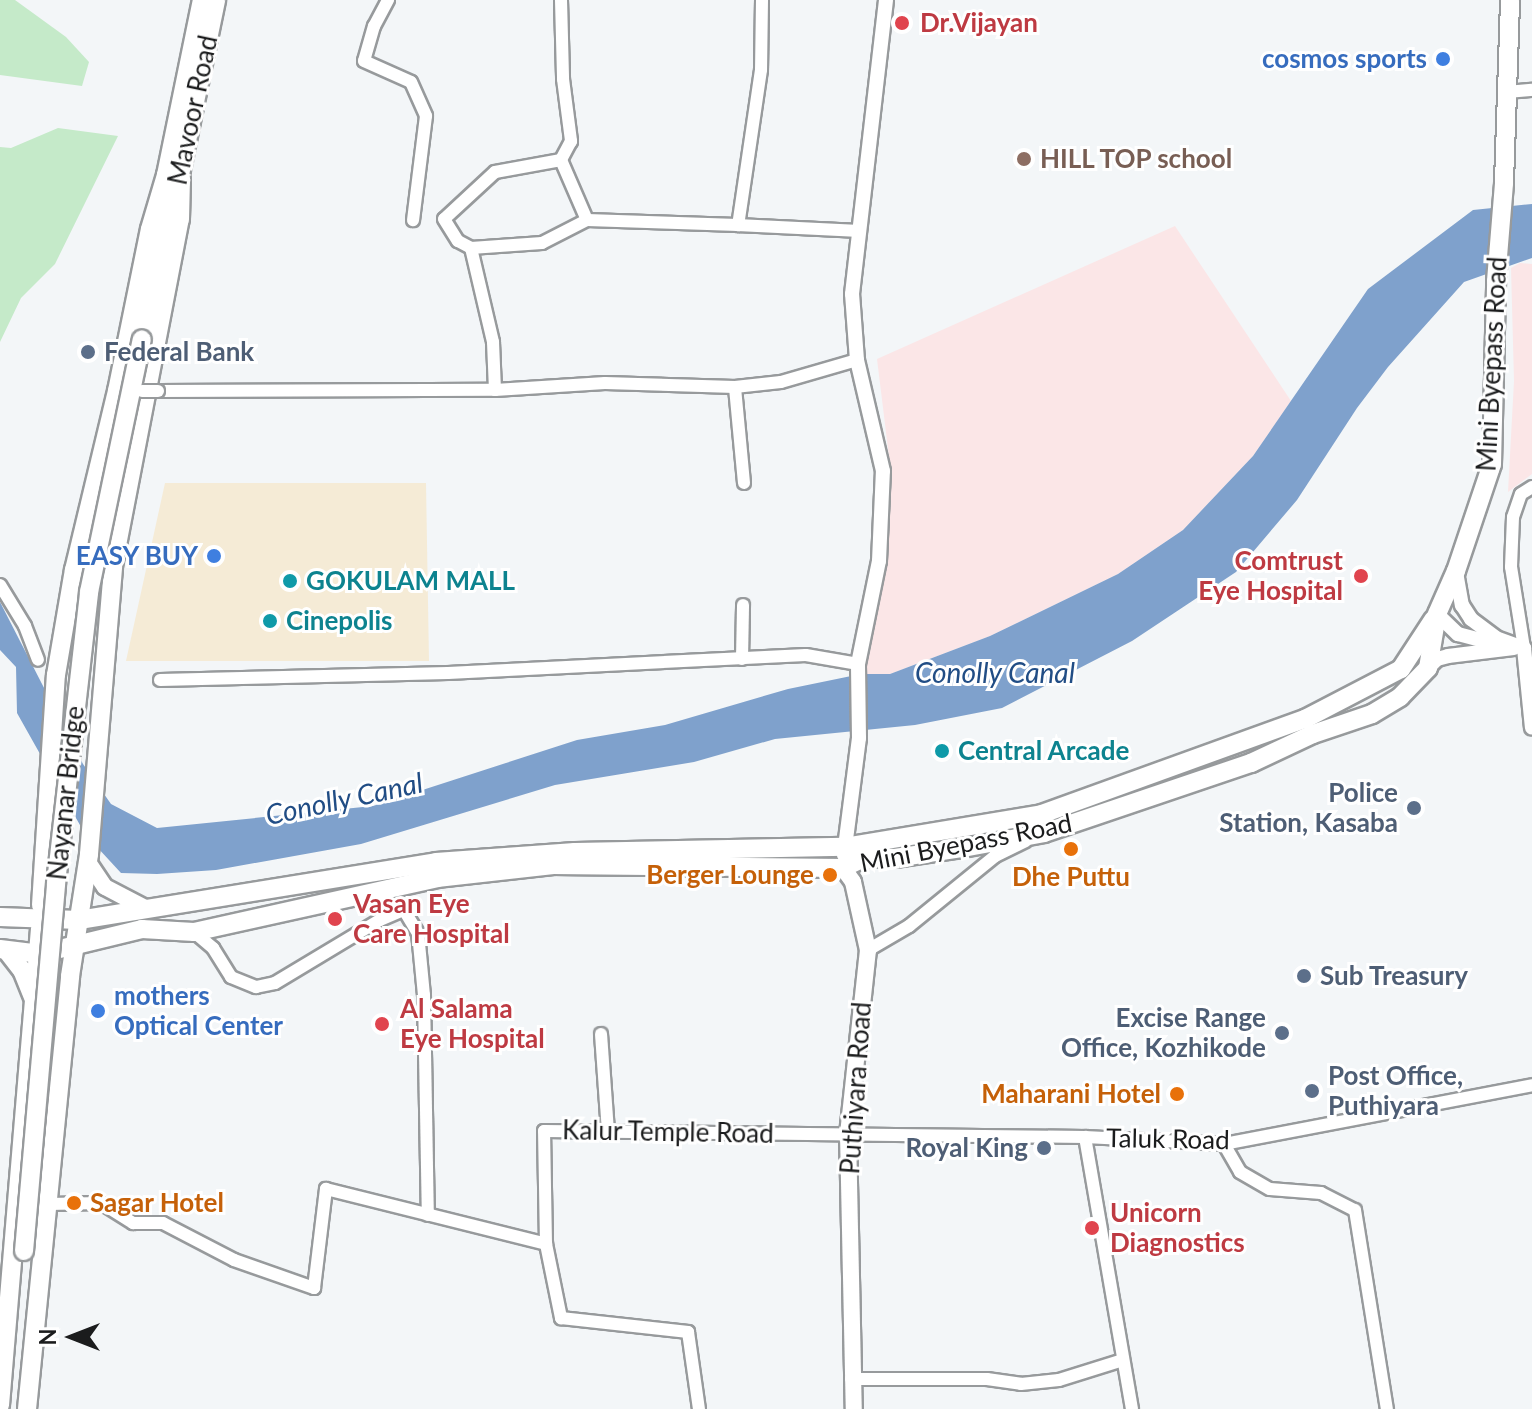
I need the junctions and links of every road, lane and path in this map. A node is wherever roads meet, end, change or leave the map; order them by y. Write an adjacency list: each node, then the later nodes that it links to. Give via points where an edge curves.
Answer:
1 (202, 0): 11 (main road, Mavoor Road)
2 (216, 0): 11 (main road, Mavoor Road)
3 (388, 0): 12 (street, via 364,61 411,82 426,116)
4 (561, 0): 10 (street, via 571,141)
5 (762, 0): 14 (street, via 761,70)
6 (886, 0): 15 (street)
7 (1510, 0): 9 (main road, Mini Byepass Road)
8 (1532, 90): 9 (street)
9 (1507, 92): 24 (main road, Mini Byepass Road, via 1492,464)
10 (561, 160): 13 (street); 16 (street, via 495,172 444,219 458,241)
11 (174, 176): 17 (main road, Mavoor Road); 28 (main road, via 150,229); 29 (main road, via 180,219 113,566)
12 (413, 220)
13 (587, 220): 14 (street); 16 (street, via 542,243)
14 (738, 225): 15 (street)
15 (859, 231): 18 (street, via 852,294)
16 (471, 248): 20 (street, via 493,342)
17 (142, 339): 63 (main road, Nayanar Bridge, bridge, via 89,592 56,883)
18 (857, 360): 19 (street, via 781,382); 33 (street, via 883,471 879,561)
19 (735, 387): 20 (street, via 605,383); 22 (street)
20 (495, 390): 21 (street, bridge)
21 (139, 391)
22 (744, 483)
23 (1532, 487): 30 (street, via 1521,494 1513,517 1511,567)
24 (1456, 571): 27 (main road, Mini Byepass Road); 30 (street, via 1462,605 1471,619 1496,638)
25 (0, 585): 32 (street)
26 (743, 605): 31 (street)
27 (1437, 614): 30 (street, via 1458,634); 34 (main road, Mini Byepass Road); 38 (main road, via 1401,669 1305,719 1042,814)
28 (64, 631): 29 (main road, via 73,620 85,617); 48 (main road, via 47,778)
29 (106, 643): 39 (main road)
30 (1524, 648): 34 (street, via 1448,656); 36 (street)
31 (742, 659): 33 (street, via 806,655); 35 (street)
32 (38, 660)
33 (858, 664): 38 (street, via 859,738)
34 (1428, 668): 37 (main road, Mini Byepass Road, via 1400,697 1372,714 1251,763)
35 (160, 680)
36 (1532, 728)
37 (1044, 833): 40 (main road, Mini Byepass Road, via 909,856 866,857); 47 (street, via 995,856 909,926)
38 (845, 847): 40 (street); 41 (main road, via 575,852 436,862)
39 (88, 858): 41 (main road, via 105,887); 43 (main road)
40 (843, 868): 44 (main road, Mini Byepass Road, via 553,865 437,878); 47 (main road, Puthiyara Road, via 853,882)
41 (145, 908): 43 (main road)
42 (0, 917): 43 (main road)
43 (79, 920): 45 (main road)
44 (194, 932): 45 (main road, Mini Byepass Road, via 142,929); 57 (street, via 213,948 231,977 256,987 275,983 404,910 418,933 424,995)
45 (75, 945): 48 (main road, Mini Byepass Road); 56 (main road)
46 (4, 950): 48 (main road, Mini Byepass Road); 49 (main road, via 22,970)
47 (868, 950): 53 (main road, Puthiyara Road)
48 (39, 954): 49 (main road)
49 (35, 1004): 61 (main road)
50 (601, 1034): 52 (street)
51 (1532, 1085): 55 (street, Taluk Road)
52 (608, 1132): 53 (street, Kalur Temple Road); 58 (street, Kalur Temple Road, via 544,1131)
53 (848, 1134): 54 (street, Taluk Road); 60 (main road, Puthiyara Road)
54 (1085, 1137): 55 (street, Taluk Road); 59 (street)
55 (1224, 1144): 68 (street, via 1240,1172 1270,1189 1321,1193 1355,1210)
56 (48, 1204): 57 (street, via 101,1203 133,1223 163,1223 234,1260 314,1288 326,1189); 64 (main road)
57 (428, 1215): 58 (street)
58 (546, 1244): 65 (street, via 561,1318 688,1332)
59 (1123, 1360): 60 (street, via 1059,1380 1021,1384); 67 (street)
60 (851, 1379): 66 (main road, Puthiyara Road)
61 (0, 1398): 62 (main road)
62 (0, 1405)
63 (10, 1409)
64 (27, 1409)
65 (699, 1409)
66 (854, 1409)
67 (1132, 1409)
68 (1387, 1409)

